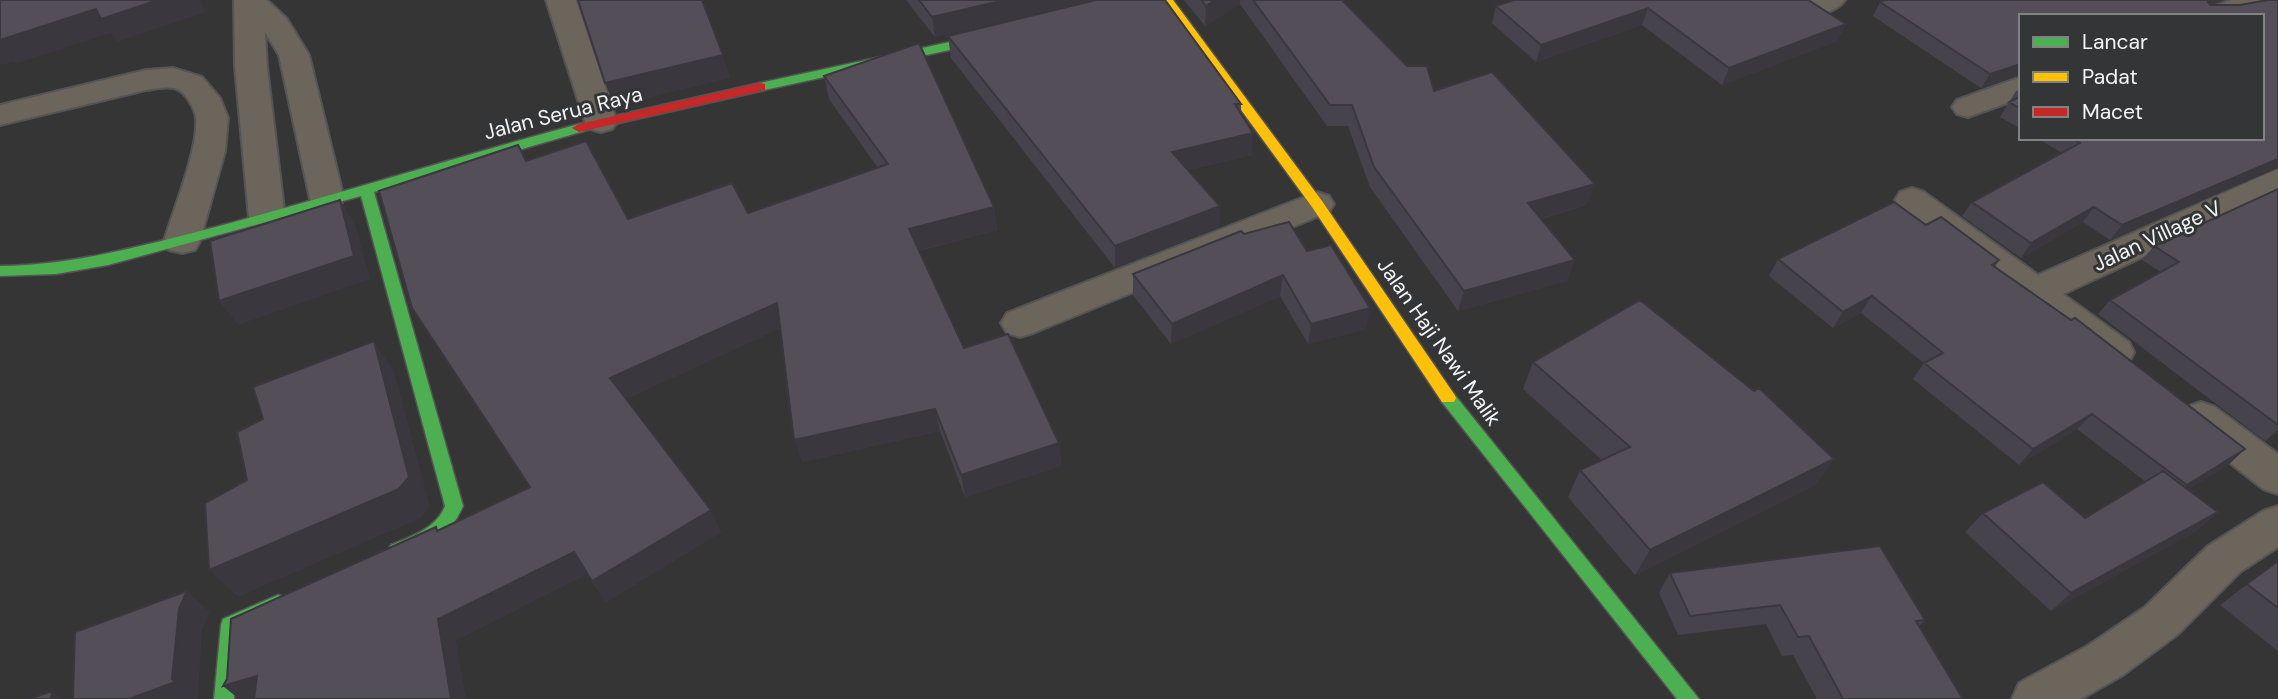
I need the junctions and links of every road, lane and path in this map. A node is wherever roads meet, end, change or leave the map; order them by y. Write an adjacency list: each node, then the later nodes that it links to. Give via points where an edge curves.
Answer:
1 (250, 0): 7 (street, via 276,24); 8 (street)
2 (561, 0): 12 (street)
3 (1167, 0): 17 (main road, Jalan Haji Nawi Malik)
4 (2258, 0): 5 (street)
5 (2220, 14)
6 (1019, 31): 12 (main road, Jalan Serua Raya)
7 (294, 55): 8 (street); 15 (street)
8 (251, 67): 18 (street)
9 (2019, 88): 10 (street)
10 (1968, 107)
11 (0, 115): 19 (street, via 146,80 173,78 191,84 204,98 212,118 208,151)
12 (601, 122): 14 (main road, Jalan Serua Raya)
13 (2278, 180): 21 (street, Jalan Village V)
14 (366, 188): 15 (main road, Jalan Serua Raya); 27 (main road, via 454,506 451,521 437,533)
15 (327, 199): 18 (main road, Jalan Serua Raya)
16 (1912, 200): 21 (street)
17 (1317, 204): 22 (street); 30 (main road, Jalan Haji Nawi Malik, via 1448,398)
18 (267, 218): 19 (main road, Jalan Serua Raya)
19 (182, 241): 20 (main road, Jalan Serua Raya, via 91,264 41,272)
20 (0, 271)
21 (2036, 291): 23 (street)
22 (1020, 323)
23 (2145, 375)
24 (2178, 400): 25 (street)
25 (2277, 475)
26 (2278, 524): 31 (street, via 2224,559 2161,621 2106,660)
27 (387, 555)
28 (299, 593): 29 (main road, via 230,625)
29 (224, 699)
30 (1689, 699)
31 (2036, 699)

